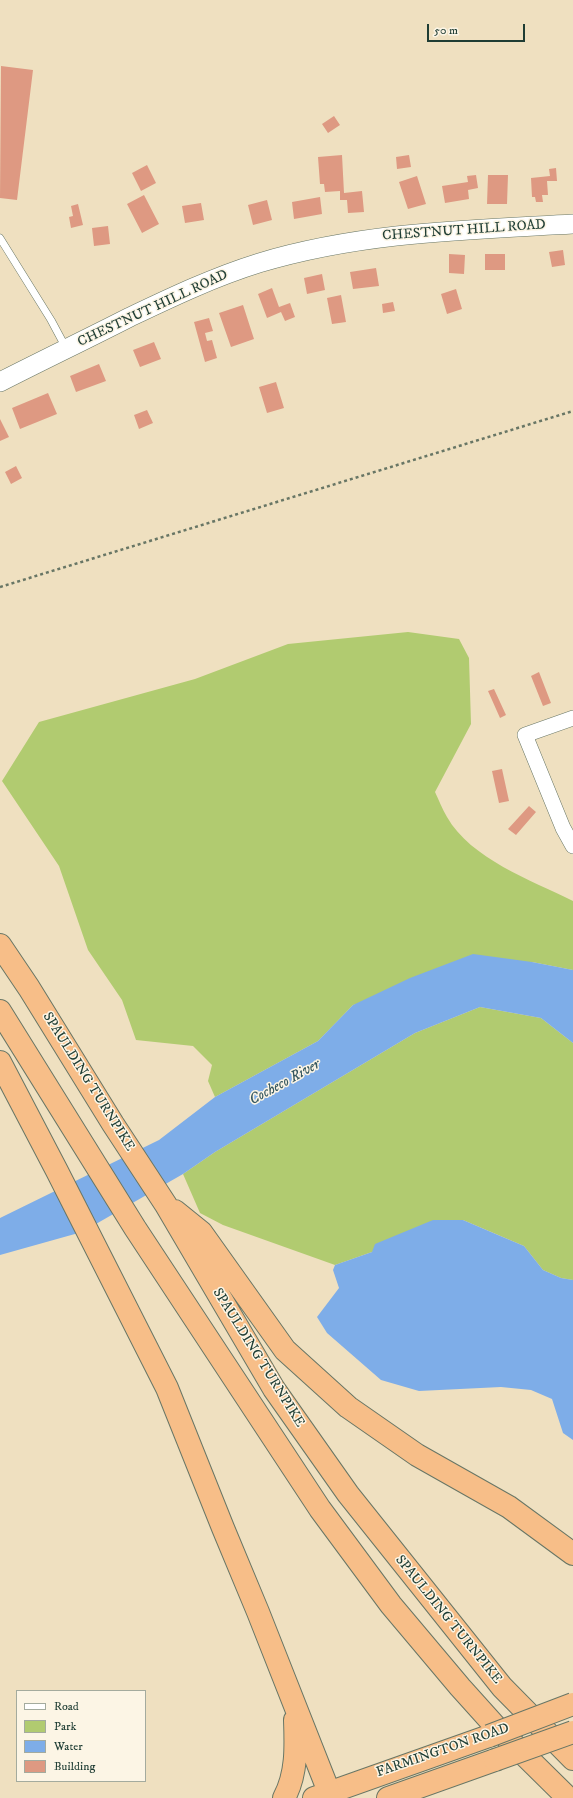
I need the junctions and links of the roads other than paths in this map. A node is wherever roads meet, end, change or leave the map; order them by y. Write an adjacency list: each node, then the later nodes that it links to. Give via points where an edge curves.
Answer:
1 (573, 224): 3 (street, CHESTNUT HILL ROAD, via 396,235 326,246 286,256 220,277 184,292)
2 (0, 238): 3 (lane, via 51,320)
3 (68, 353): 4 (street, CHESTNUT HILL ROAD)
4 (0, 382)
5 (573, 718): 6 (street, via 525,735 563,828)
6 (573, 846)
7 (0, 945): 10 (highway, SPAULDING TURNPIKE)
8 (0, 1011): 21 (highway, SPAULDING TURNPIKE, via 135,1228 320,1509 391,1605 491,1721)
9 (0, 1062): 15 (highway, via 167,1388)
10 (166, 1204): 11 (highway, via 201,1232 285,1350 342,1402 417,1455); 17 (highway, SPAULDING TURNPIKE, via 274,1389 348,1494 502,1687)
11 (523, 1517): 12 (highway); 13 (highway)
12 (573, 1542)
13 (573, 1554)
14 (573, 1704): 18 (highway, FARMINGTON ROAD, bridge)
15 (295, 1705): 18 (highway); 19 (highway, via 296,1752 292,1778)
16 (573, 1732): 20 (highway, FARMINGTON ROAD, bridge)
17 (573, 1759)
18 (325, 1796)
19 (284, 1798)
20 (388, 1798)
21 (568, 1798)

